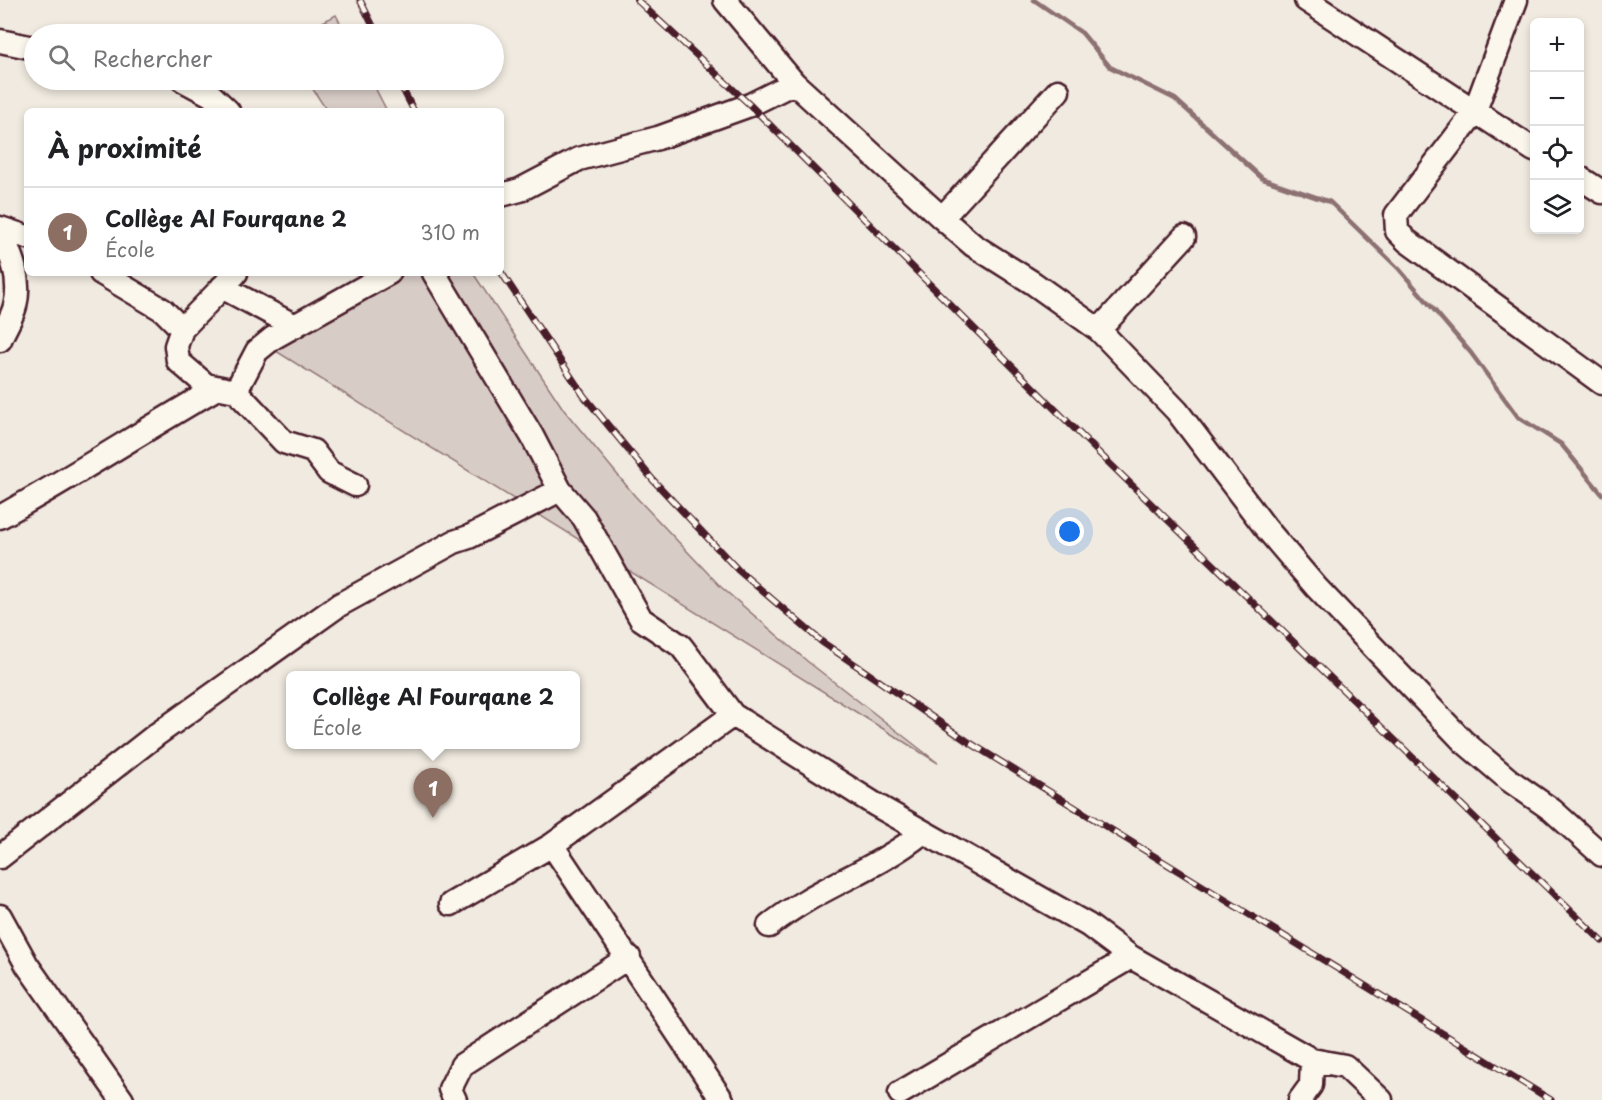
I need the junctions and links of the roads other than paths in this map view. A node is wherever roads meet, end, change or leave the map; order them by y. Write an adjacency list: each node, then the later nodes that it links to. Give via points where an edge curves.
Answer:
1 (725, 0): 6 (street)
2 (1306, 0): 10 (street)
3 (1516, 0): 10 (street)
4 (0, 41): 5 (street)
5 (24, 46)
6 (794, 83): 14 (street, via 750,105 658,138 579,159); 15 (street)
7 (202, 90): 9 (street)
8 (1058, 91): 15 (street)
9 (225, 108)
10 (1473, 112): 11 (street); 27 (street, via 1396,215 1397,231)
11 (1530, 148)
12 (1583, 180): 13 (street)
13 (1602, 192)
14 (504, 194)
15 (942, 218): 25 (street, via 973,245)
16 (0, 229): 17 (street); 26 (street, via 18,283 15,307)
17 (24, 236)
18 (1184, 237): 25 (street)
19 (106, 276): 24 (street, via 163,310)
20 (384, 276): 23 (street)
21 (436, 276): 30 (street)
22 (229, 280): 23 (street); 24 (street)
23 (295, 326): 28 (street, via 256,351)
24 (183, 329): 28 (street, via 176,346 178,361 206,385)
25 (1099, 330): 35 (street, via 1177,411 1316,587 1462,741 1552,810)
26 (0, 340)
27 (1602, 383)
28 (226, 389): 29 (street, via 284,442 313,451 329,472); 31 (street, via 131,438)
29 (355, 485)
30 (560, 490): 32 (street, via 584,518 641,620 681,646); 36 (street, via 339,605 156,735)
31 (0, 517)
32 (733, 715): 33 (street); 34 (street)
33 (922, 833): 39 (street, via 898,852); 41 (street, via 1089,925)
34 (552, 845): 37 (street); 40 (street)
35 (1602, 855)
36 (0, 857)
37 (451, 904)
38 (0, 916): 44 (street, via 27,965)
39 (769, 926)
40 (629, 957): 45 (street, via 462,1065 450,1089); 46 (street)
41 (1131, 957): 42 (street); 43 (street)
42 (1312, 1060): 47 (street, via 1311,1085); 48 (street, via 1345,1066)
43 (900, 1094)
44 (122, 1100)
45 (455, 1100)
46 (722, 1100)
47 (1300, 1100)
48 (1381, 1100)

